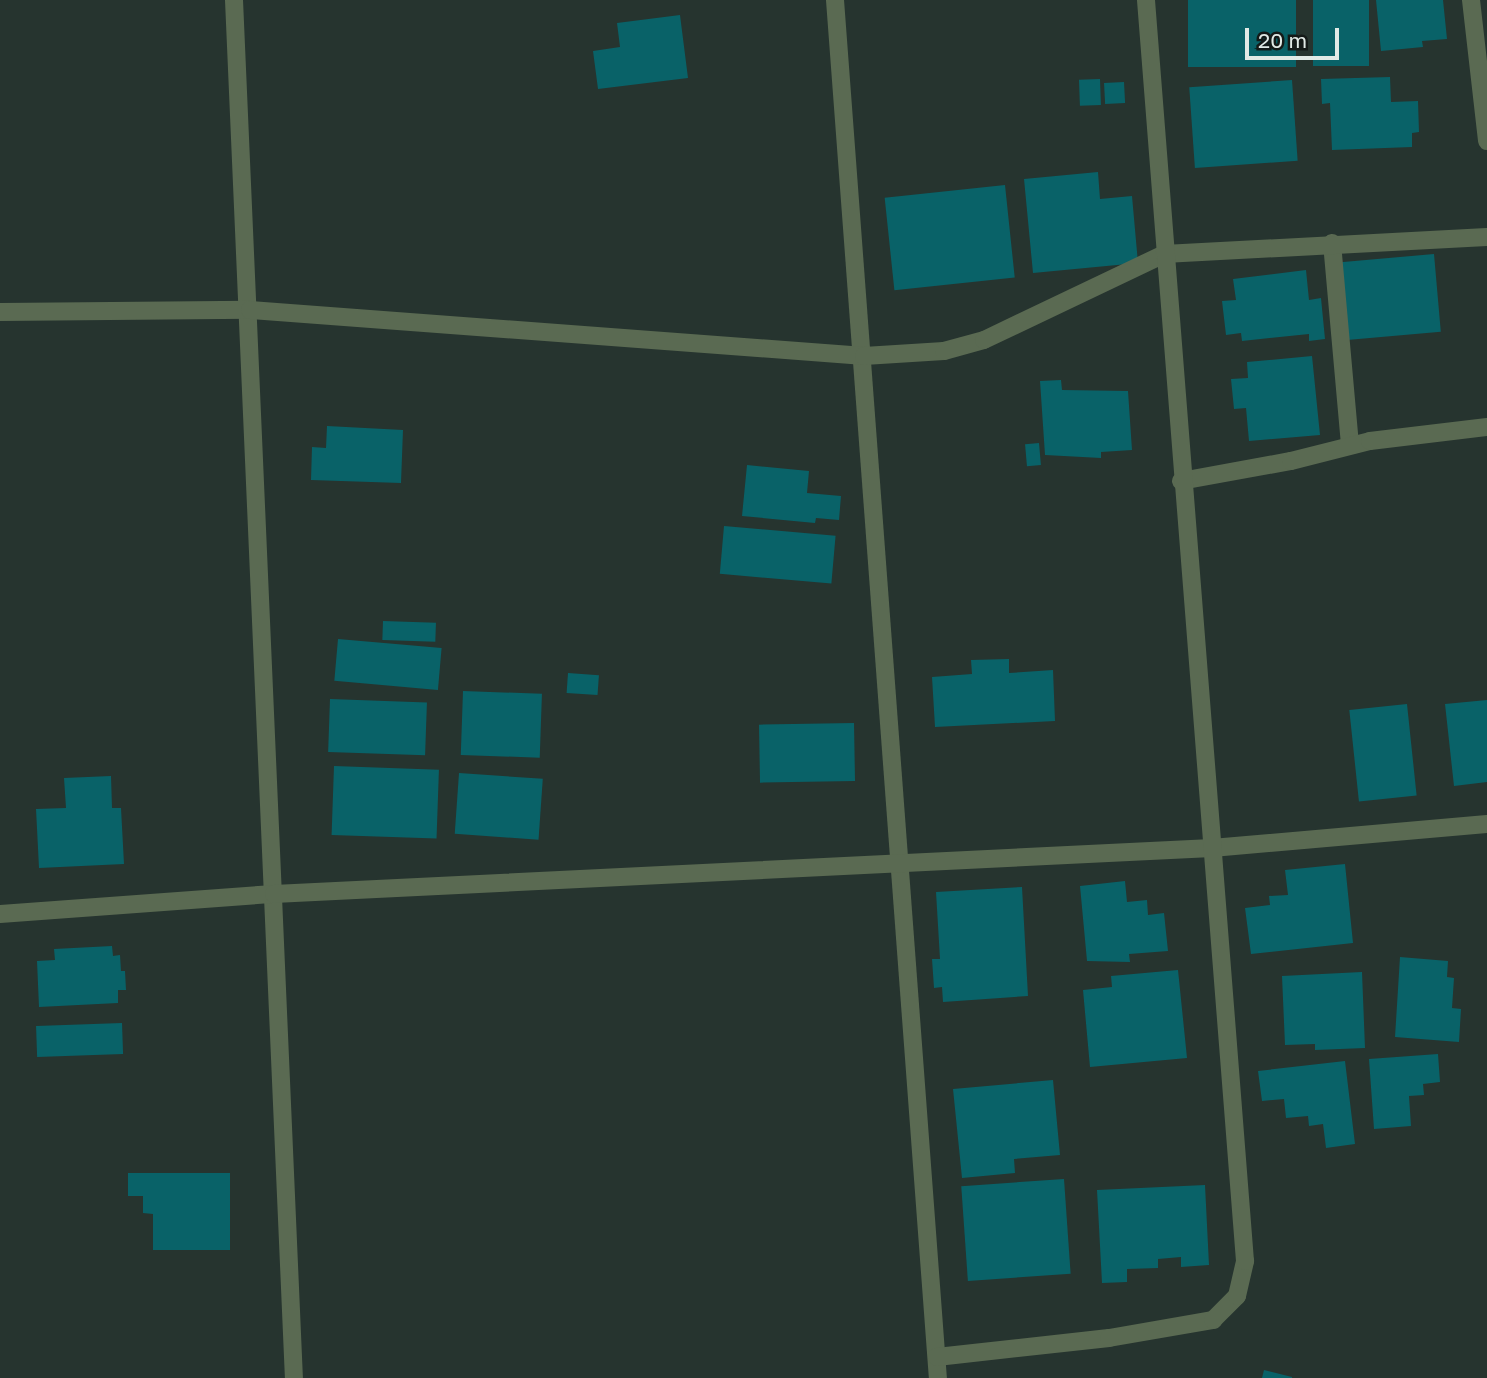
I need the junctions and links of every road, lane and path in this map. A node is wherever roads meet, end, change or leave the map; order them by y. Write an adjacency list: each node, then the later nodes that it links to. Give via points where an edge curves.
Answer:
1 (234, 0): 9 (street)
2 (835, 0): 11 (street)
3 (1146, 0): 8 (street)
4 (1471, 0): 5 (street)
5 (1487, 141)
6 (1487, 237): 7 (street)
7 (1332, 243): 8 (street); 13 (street)
8 (1164, 254): 11 (street, via 984,340 944,351); 14 (street)
9 (250, 310): 10 (street); 11 (street); 18 (street)
10 (0, 312)
11 (864, 356): 17 (street)
12 (1487, 427): 13 (street)
13 (1350, 445): 14 (street)
14 (1181, 481): 16 (street)
15 (1487, 824): 16 (street)
16 (1212, 848): 17 (street); 20 (street, via 1245,1261 1237,1296 1227,1311 1195,1326)
17 (897, 861): 18 (street); 20 (street)
18 (274, 894): 19 (street); 21 (street)
19 (0, 914)
20 (937, 1357): 22 (street)
21 (294, 1378)
22 (937, 1378)

